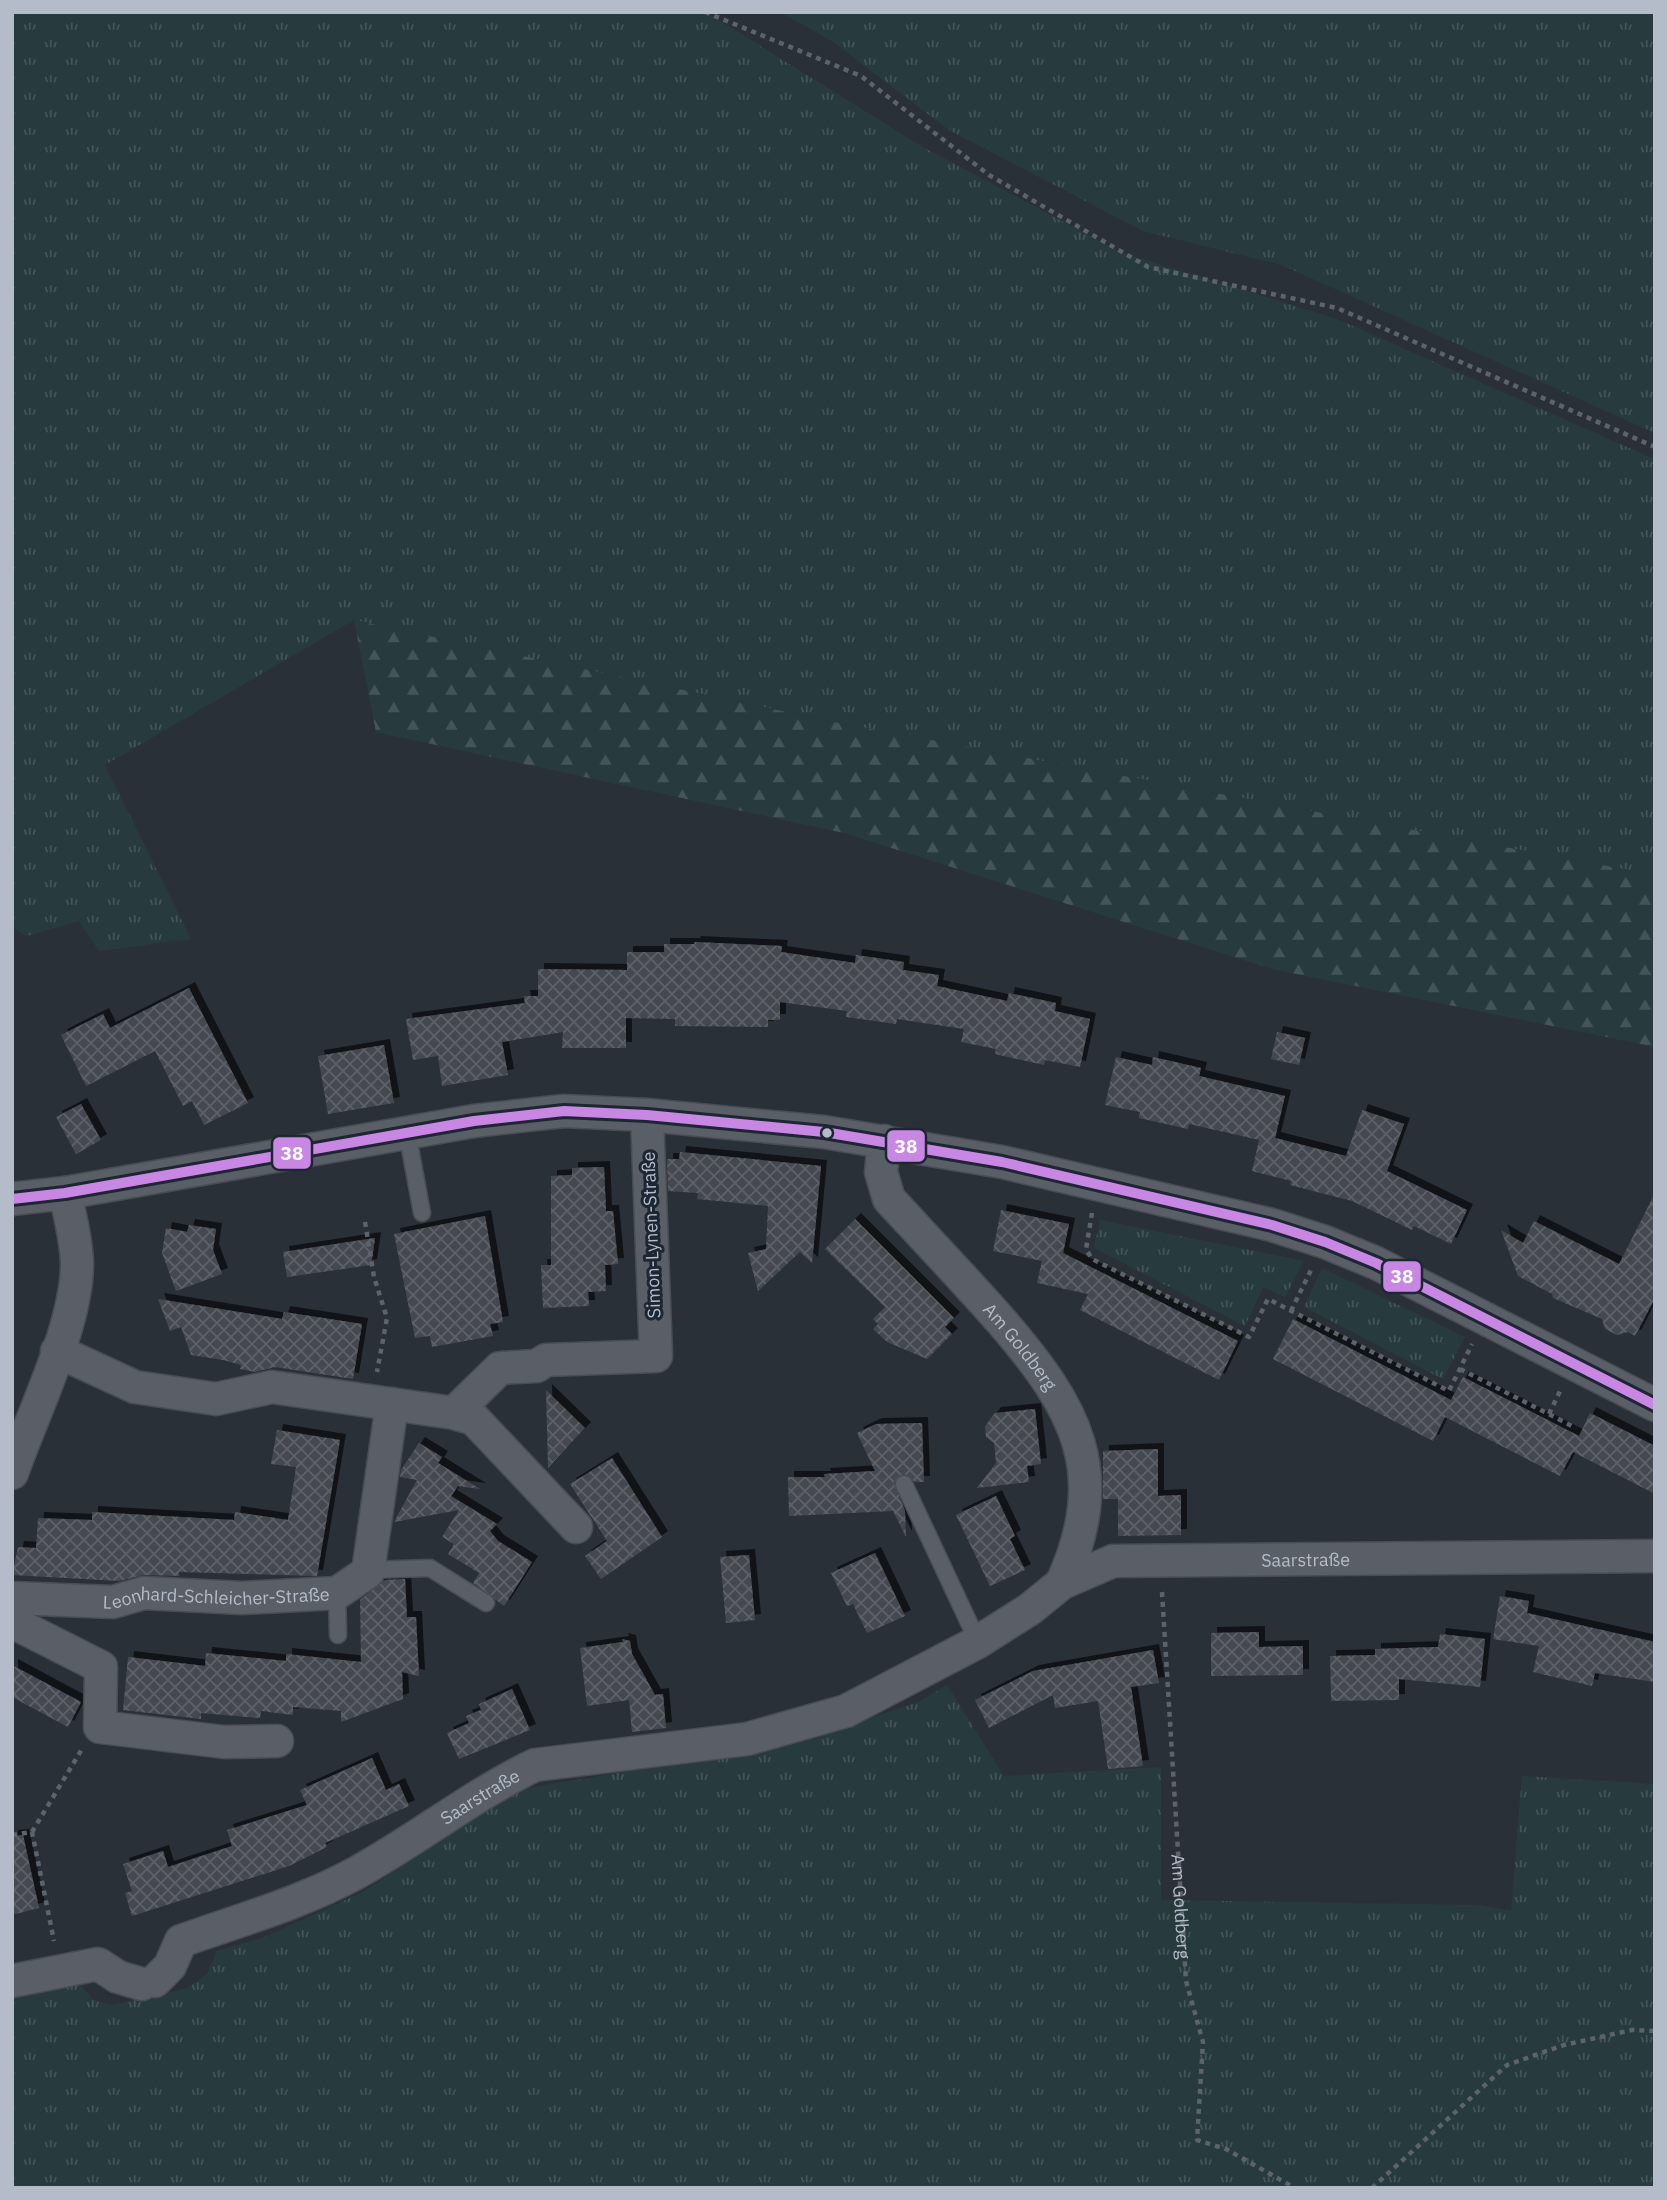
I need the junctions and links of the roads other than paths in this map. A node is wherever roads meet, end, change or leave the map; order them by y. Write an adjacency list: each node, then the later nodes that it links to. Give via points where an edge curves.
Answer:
1 (647, 1115): 2 (street, via 564,1111); 3 (street); 10 (street, Simon-Lynen-Straße, via 656,1356 546,1360 537,1366 500,1368)
2 (407, 1132): 4 (street); 6 (lane)
3 (884, 1140): 9 (street, via 1002,1162 1325,1242); 16 (street, Am Goldberg, via 881,1172 889,1199 1042,1368 1069,1415 1080,1443 1086,1491 1077,1549)
4 (65, 1193): 5 (street); 7 (street, via 77,1265 72,1311)
5 (12, 1199)
6 (422, 1213)
7 (57, 1351): 8 (street, via 135,1387 216,1399 272,1387); 11 (street)
8 (382, 1402): 10 (street); 15 (street)
9 (1655, 1405)
10 (454, 1413): 13 (street, via 474,1419)
11 (15, 1456)
12 (904, 1484): 22 (lane)
13 (576, 1527)
14 (1655, 1556): 16 (street, Saarstraße, via 1113,1561)
15 (367, 1570): 17 (street, Leonhard-Schleicher-Straße); 19 (lane, via 430,1568)
16 (1062, 1583): 22 (street, Saarstraße)
17 (337, 1592): 18 (street, Leonhard-Schleicher-Straße, via 242,1598 144,1593 113,1602); 21 (lane)
18 (12, 1598)
19 (486, 1603)
20 (12, 1622): 23 (street, via 101,1667 100,1727 224,1742)
21 (338, 1636)
22 (978, 1642): 24 (street, Saarstraße, via 834,1715 747,1739 535,1765 354,1874 181,1941 170,1966 148,1983 118,1977 98,1964)
23 (277, 1741)
24 (12, 1981)

